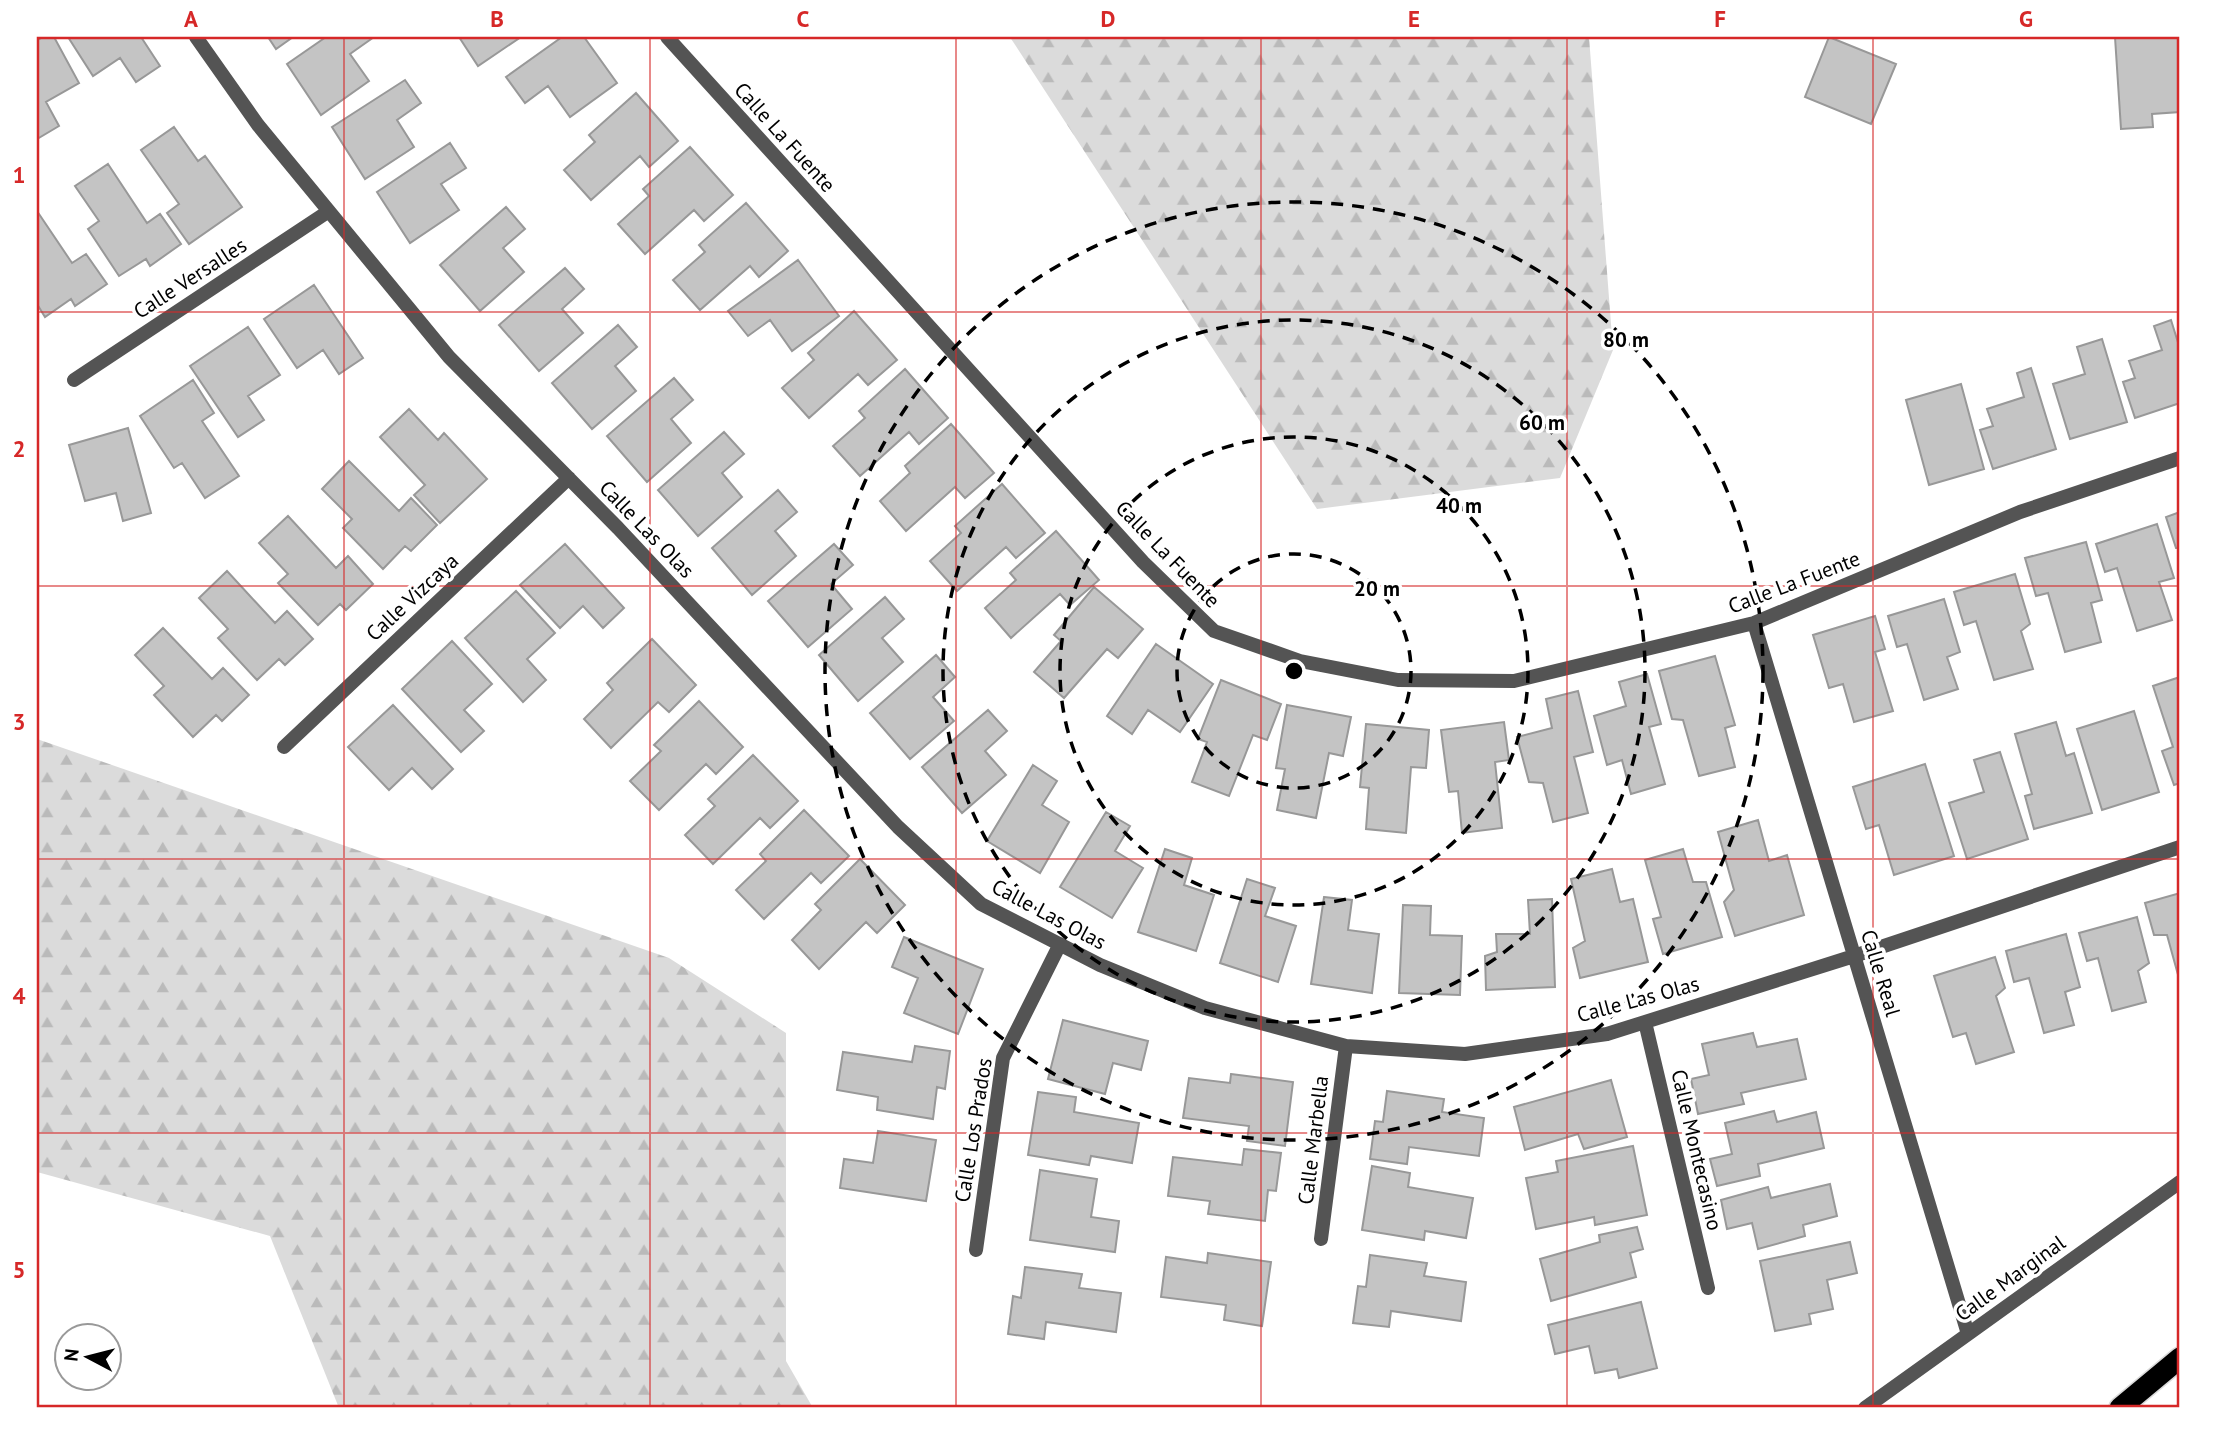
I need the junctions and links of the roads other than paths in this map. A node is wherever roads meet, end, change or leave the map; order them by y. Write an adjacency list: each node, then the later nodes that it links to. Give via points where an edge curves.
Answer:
1 (196, 37): 3 (street, Calle Las Olas, via 258,125)
2 (667, 37): 7 (street, Calle La Fuente, via 1143,562 1214,631 1300,661 1398,680 1514,681)
3 (329, 211): 4 (street, Calle Versalles); 6 (street, Calle Las Olas, via 449,356)
4 (74, 380)
5 (2180, 458): 7 (street, Calle La Fuente, via 2021,512)
6 (569, 478): 8 (street, Calle Vizcaya); 10 (street, Calle Las Olas, via 898,827 981,904)
7 (1754, 623): 11 (street, Calle Real)
8 (284, 747)
9 (2180, 847): 11 (street, Calle Las Olas)
10 (1060, 944): 13 (street, Calle Las Olas, via 1205,1008); 16 (street, Calle Los Prados, via 1003,1058)
11 (1854, 957): 12 (street, Calle Las Olas); 18 (street, Calle Real)
12 (1645, 1022): 13 (street, Calle Las Olas, via 1607,1034 1465,1054); 17 (street, Calle Montecasino)
13 (1346, 1046): 15 (street, Calle Marbella)
14 (2180, 1182): 18 (street, Calle Marginal)
15 (1321, 1239)
16 (976, 1251)
17 (1708, 1288)
18 (1968, 1334): 20 (street, Calle Marginal)
19 (2180, 1358): 21 (highway)
20 (1865, 1408)
21 (2120, 1408)

